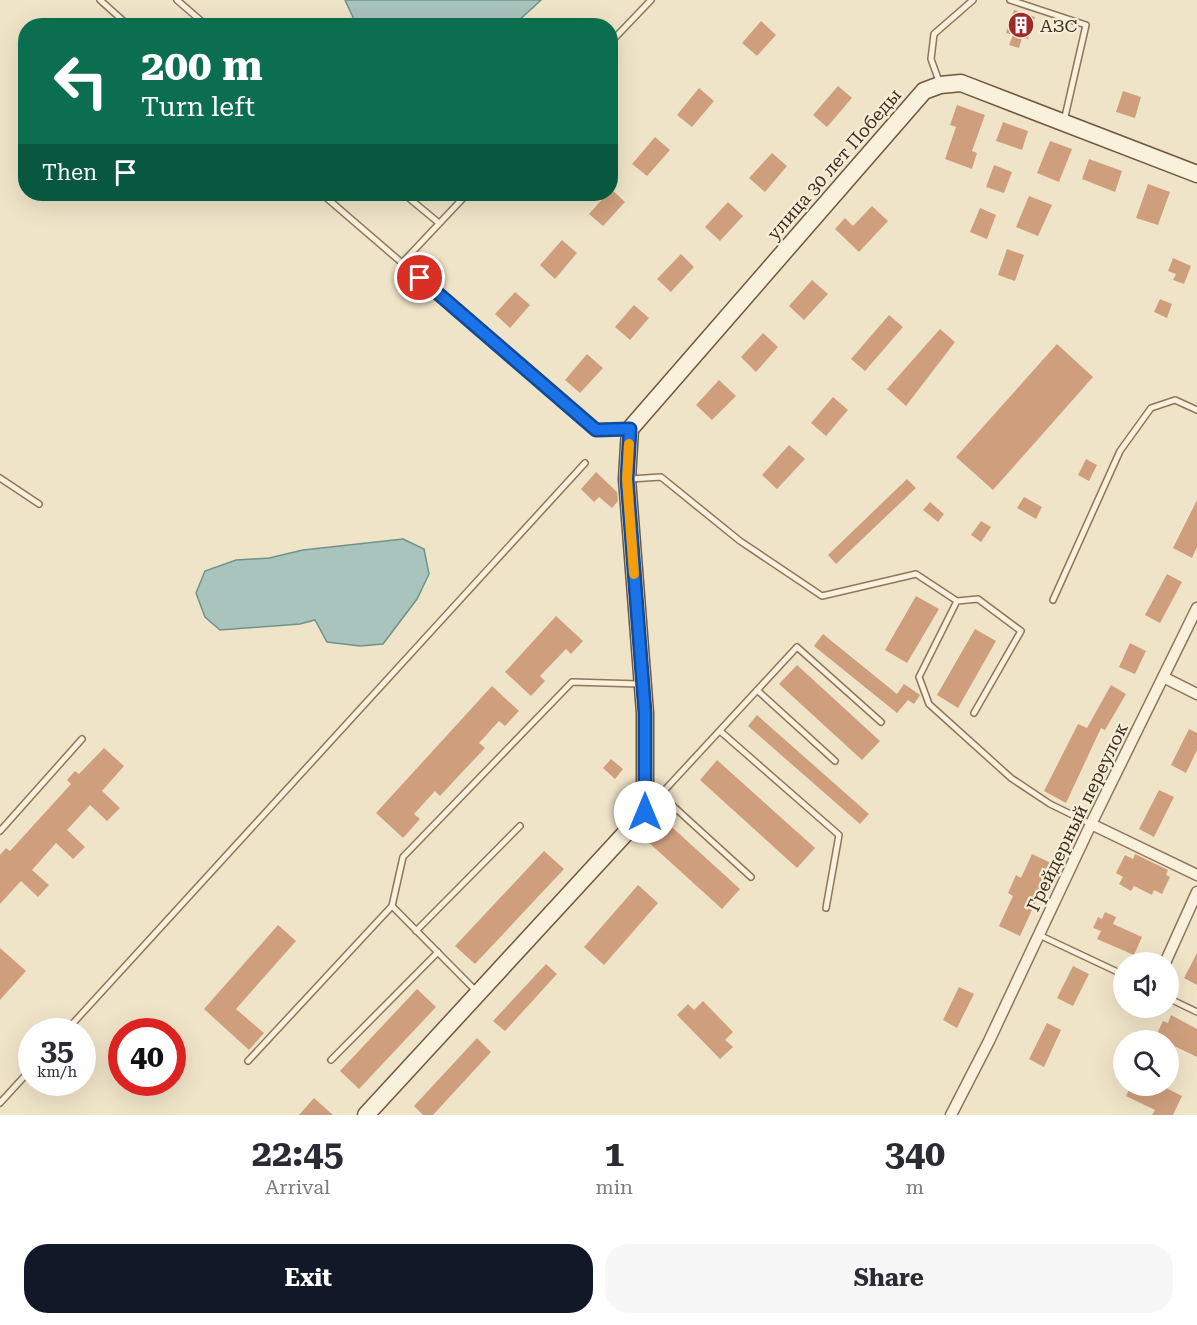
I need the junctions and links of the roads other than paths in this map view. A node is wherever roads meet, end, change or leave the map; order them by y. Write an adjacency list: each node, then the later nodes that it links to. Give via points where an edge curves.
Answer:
1 (100, 0): 6 (lane)
2 (177, 0): 7 (lane)
3 (651, 0): 8 (lane)
4 (973, 0): 9 (lane, via 934,34 931,59)
5 (1010, 0): 10 (lane, via 1086,26)
6 (120, 18)
7 (198, 18)
8 (618, 34)
9 (940, 84): 10 (street, via 961,83); 18 (street, улица 30 лет Победы, via 924,91)
10 (1064, 123): 11 (street)
11 (1197, 174)
12 (330, 201): 16 (lane)
13 (412, 201): 15 (lane)
14 (460, 201): 15 (lane)
15 (439, 223): 16 (lane)
16 (402, 263): 18 (lane, via 596,430)
17 (1197, 410): 23 (lane, via 1175,400 1151,408 1120,451)
18 (630, 429): 21 (street)
19 (585, 463): 53 (lane)
20 (0, 478): 22 (lane)
21 (627, 479): 24 (lane, via 661,477 740,541 822,596 916,574); 27 (street)
22 (39, 504)
23 (1053, 600)
24 (957, 601): 30 (lane, via 978,599 1022,631); 37 (lane, via 919,677 929,704 1011,778 1050,804)
25 (1197, 608): 26 (street, Грейдерный переулок)
26 (1163, 677): 29 (street); 37 (street, Грейдерный переулок)
27 (643, 684): 36 (street); 43 (lane, via 572,682 403,857)
28 (757, 690): 31 (lane, via 797,647); 32 (lane); 34 (lane)
29 (1197, 694)
30 (974, 714)
31 (881, 722)
32 (720, 731): 35 (lane); 44 (lane, via 839,835)
33 (82, 740): 39 (lane)
34 (835, 762)
35 (661, 795): 36 (lane); 41 (lane)
36 (645, 812): 50 (street)
37 (1091, 824): 40 (street); 46 (street, Грейдерный переулок)
38 (520, 826): 45 (lane)
39 (0, 831)
40 (1197, 875)
41 (751, 877)
42 (1197, 891): 48 (street)
43 (392, 906): 45 (lane); 54 (lane)
44 (826, 908)
45 (416, 931): 47 (lane)
46 (1039, 934): 49 (lane); 59 (street, Грейдерный переулок)
47 (438, 952): 50 (lane); 55 (lane)
48 (1170, 952)
49 (1113, 970)
50 (478, 993): 58 (street)
51 (1179, 1003): 52 (lane)
52 (1197, 1012)
53 (78, 1018)
54 (249, 1060)
55 (331, 1060)
56 (18, 1083): 57 (lane)
57 (0, 1103)
58 (366, 1115)
59 (951, 1115)

